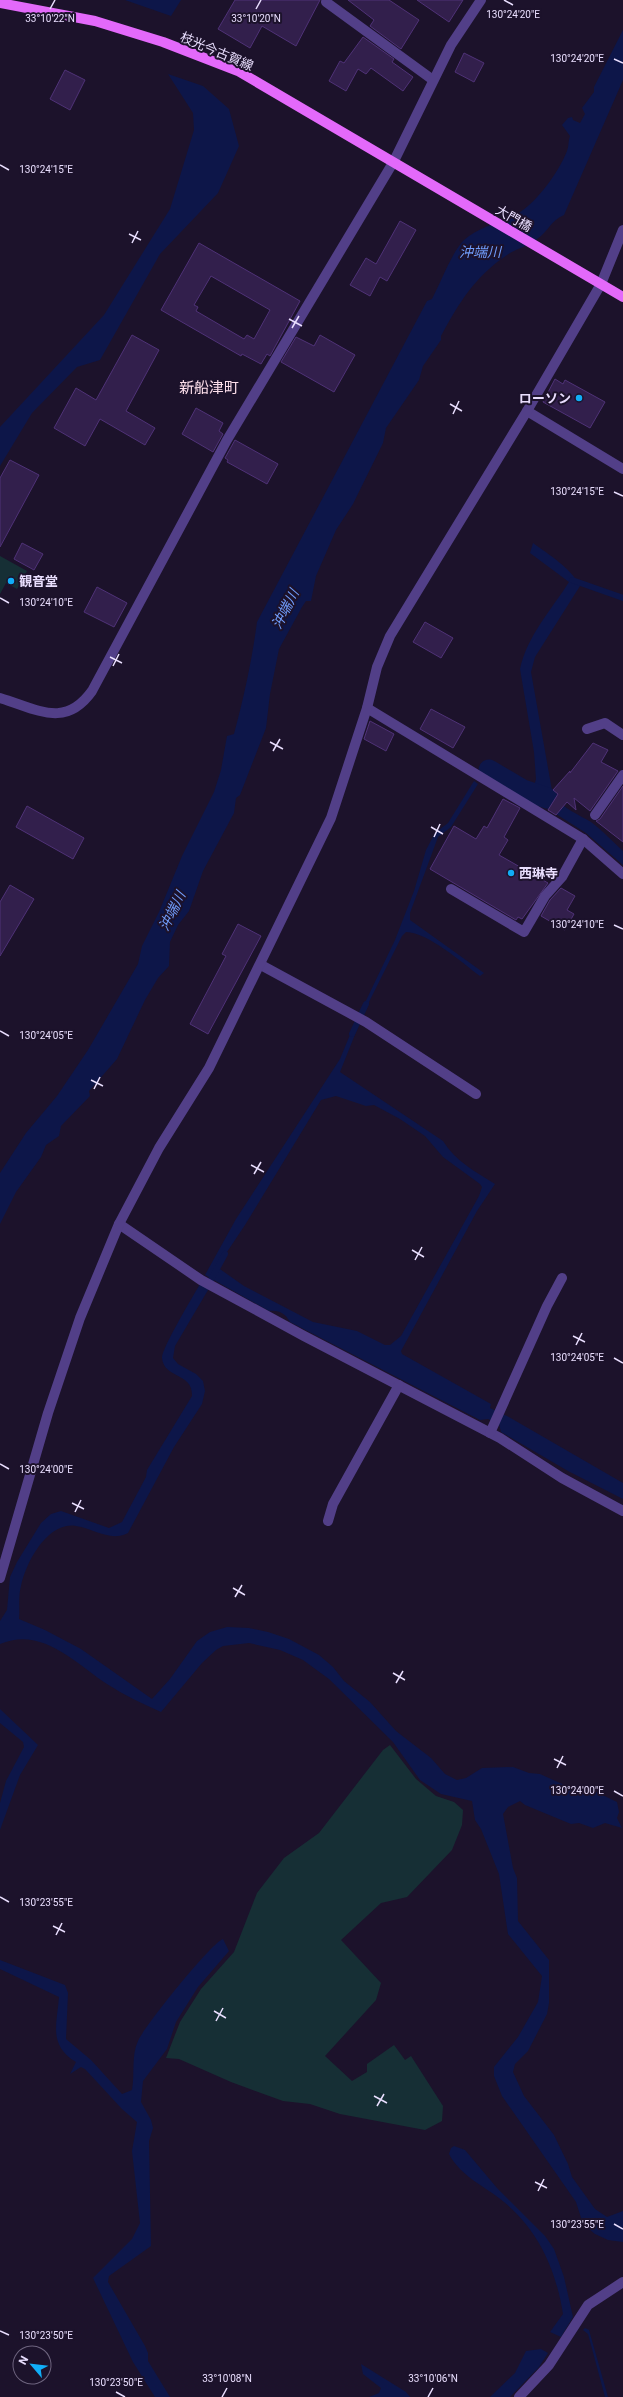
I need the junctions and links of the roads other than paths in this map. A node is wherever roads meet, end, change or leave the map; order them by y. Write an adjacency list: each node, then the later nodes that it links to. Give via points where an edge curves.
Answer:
1 (481, 0): 4 (street, via 451,45)
2 (326, 2): 4 (street)
3 (0, 3): 5 (main road, 枝光今古賀線, via 95,22 162,42 238,71)
4 (433, 80): 5 (street)
5 (394, 161): 6 (main road, 枝光今古賀線); 12 (street, via 227,440 103,672 82,705 67,713 55,714)
6 (447, 193): 8 (main road, 大門橋)
7 (623, 230): 8 (street)
8 (601, 284): 9 (main road, 大門橋); 10 (street)
9 (623, 297)
10 (527, 411): 11 (street); 13 (street, via 390,636 377,667)
11 (623, 468)
12 (0, 698)
13 (367, 708): 18 (street); 21 (street, via 330,818)
14 (587, 729): 15 (street, via 604,723)
15 (623, 735)
16 (623, 775): 17 (street)
17 (595, 815)
18 (583, 839): 19 (street); 20 (street, via 562,877 545,896 524,932)
19 (623, 874)
20 (451, 889)
21 (260, 965): 22 (street, via 366,1022); 23 (street, via 209,1068 159,1148)
22 (476, 1094)
23 (120, 1224): 25 (street, via 201,1280); 29 (street, via 80,1318 48,1414)
24 (562, 1278): 26 (street)
25 (399, 1385): 26 (street); 28 (street, via 333,1504)
26 (491, 1429): 27 (street, via 562,1478)
27 (623, 1511)
28 (328, 1521)
29 (0, 1578)
30 (623, 2282): 31 (street, via 588,2305 549,2365)
31 (519, 2397)

